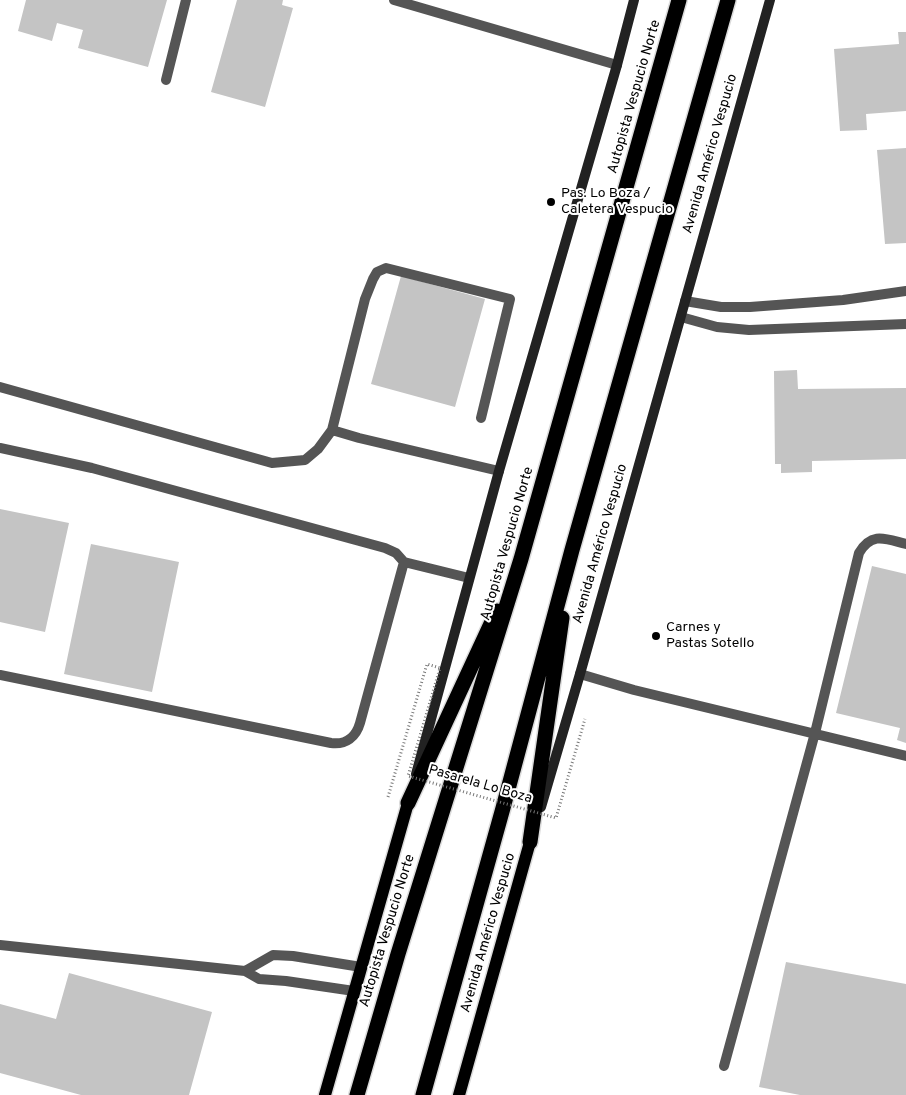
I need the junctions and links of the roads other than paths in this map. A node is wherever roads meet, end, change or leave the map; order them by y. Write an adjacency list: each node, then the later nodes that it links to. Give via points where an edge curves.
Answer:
1 (186, 0): 8 (lane)
2 (394, 0): 7 (lane)
3 (634, 0): 7 (main road)
4 (679, 0): 20 (highway, Autopista Vespucio Norte)
5 (728, 0): 19 (highway)
6 (770, 0): 10 (main road, Avenida Américo Vespucio)
7 (617, 65): 17 (main road)
8 (166, 80)
9 (906, 291): 10 (lane, via 750,307 721,307)
10 (685, 301): 11 (main road, Avenida Américo Vespucio)
11 (681, 317): 12 (lane, via 717,327 749,330); 23 (main road, Avenida Américo Vespucio)
12 (906, 324)
13 (0, 387): 15 (lane, via 272,463 305,460)
14 (481, 418): 15 (lane, via 510,299 386,268 377,272 366,299)
15 (332, 430): 17 (lane)
16 (0, 448): 21 (lane, via 92,468 385,548)
17 (499, 471): 22 (main road)
18 (906, 544): 25 (lane, via 874,538 859,553)
19 (572, 550): 28 (highway); 36 (highway)
20 (521, 559): 27 (highway); 35 (highway, Autopista Vespucio Norte)
21 (404, 562): 22 (lane); 24 (lane, via 358,730 342,743)
22 (469, 578): 27 (main road)
23 (580, 674): 25 (lane); 28 (main road, Avenida Américo Vespucio)
24 (0, 675)
25 (815, 733): 26 (lane); 33 (lane)
26 (906, 756)
27 (408, 803): 30 (main road)
28 (530, 842): 37 (main road, Avenida Américo Vespucio)
29 (0, 945): 31 (lane)
30 (361, 967): 31 (lane, via 272,955); 32 (main road)
31 (245, 971): 32 (lane, via 259,978)
32 (354, 991): 34 (main road)
33 (724, 1066)
34 (324, 1095)
35 (357, 1095)
36 (423, 1095)
37 (459, 1095)

